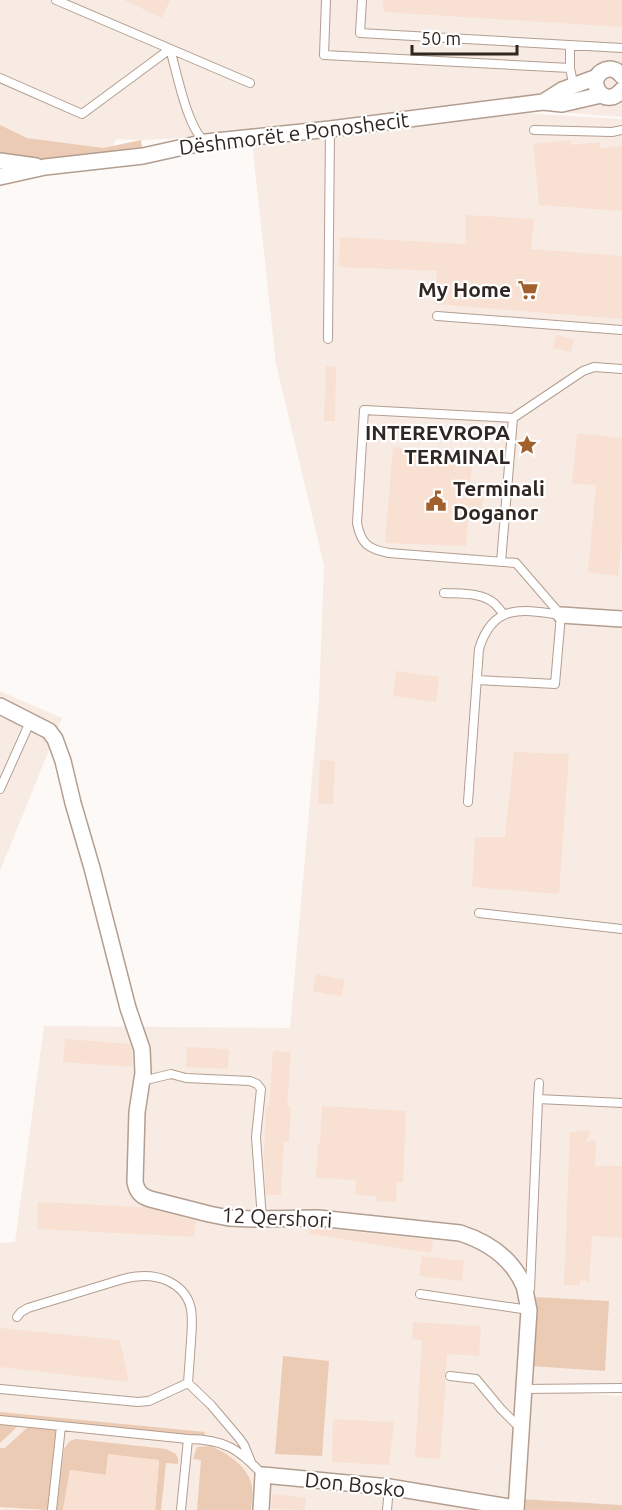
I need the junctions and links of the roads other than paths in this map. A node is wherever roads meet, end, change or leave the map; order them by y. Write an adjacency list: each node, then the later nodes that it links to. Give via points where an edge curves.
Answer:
1 (56, 0): 6 (lane)
2 (326, 0): 7 (lane, via 324,55)
3 (362, 0): 4 (lane, via 360,33)
4 (570, 45): 5 (lane); 7 (lane)
5 (622, 48)
6 (170, 49): 10 (lane, via 82,114); 11 (lane); 18 (lane, via 194,129)
7 (570, 68): 13 (lane)
8 (621, 74): 9 (street, Dëshmorët e Ponoshecit, via 606,69)
9 (597, 77): 13 (street, Dëshmorët e Ponoshecit); 14 (street, via 596,87)
10 (0, 78)
11 (250, 83)
12 (622, 91): 14 (street, Dëshmorët e Ponoshecit, via 610,98)
13 (576, 94): 14 (street, Dëshmorët e Ponoshecit); 15 (street, Dëshmorët e Ponoshecit, via 562,104 543,102)
14 (601, 95)
15 (330, 129): 18 (street, Dëshmorët e Ponoshecit); 24 (lane)
16 (534, 130): 17 (lane)
17 (622, 130)
18 (206, 142): 20 (street, Dëshmorët e Ponoshecit, via 142,156)
19 (0, 161): 20 (street, Dëshmorët e Ponoshecit)
20 (45, 167): 21 (street, Dëshmorët e Ponoshecit)
21 (0, 177)
22 (437, 316): 23 (lane)
23 (622, 330)
24 (328, 339)
25 (622, 369): 26 (lane, via 583,371)
26 (513, 418): 27 (lane); 28 (lane, via 364,410 357,523 363,542 389,554)
27 (502, 547): 28 (lane); 29 (lane)
28 (501, 562): 29 (lane)
29 (516, 563): 32 (lane)
30 (444, 593): 31 (lane, via 488,598)
31 (504, 615): 32 (lane, via 530,610); 34 (lane, via 482,638)
32 (561, 615): 33 (street); 34 (lane, via 555,684)
33 (622, 619)
34 (477, 680): 38 (lane)
35 (0, 706): 36 (street, 12 Qershori)
36 (30, 722): 37 (lane); 41 (street, 12 Qershori, via 49,731 63,761 142,1049)
37 (0, 789)
38 (468, 802)
39 (479, 913): 40 (lane)
40 (622, 929)
41 (142, 1081): 45 (street, 12 Qershori, via 137,1112 137,1191 209,1214); 45 (lane, via 171,1074 257,1084 261,1089 256,1137)
42 (539, 1083): 43 (lane)
43 (538, 1099): 44 (lane); 47 (lane)
44 (622, 1103)
45 (262, 1219): 47 (street, 12 Qershori, via 318,1218 460,1233 475,1238 505,1257 524,1287)
46 (420, 1294): 47 (lane)
47 (529, 1310): 53 (street, 12 Qershori)
48 (17, 1317): 50 (lane, via 28,1308 123,1279 162,1278 181,1289 192,1310)
49 (450, 1376): 56 (lane, via 476,1378)
50 (188, 1383): 52 (lane, via 138,1402); 58 (lane, via 239,1438)
51 (622, 1388): 53 (lane)
52 (0, 1389)
53 (523, 1389): 56 (street, 12 Qershori)
54 (0, 1420): 55 (lane)
55 (61, 1426): 57 (lane); 62 (lane)
56 (521, 1429): 61 (street, 12 Qershori)
57 (188, 1439): 58 (lane, via 222,1443); 63 (lane)
58 (251, 1462): 59 (lane)
59 (263, 1475): 60 (street, Don Bosko); 64 (street)
60 (389, 1487): 61 (street, Don Bosko); 65 (lane)
61 (516, 1509)
62 (52, 1510)
63 (181, 1510)
64 (261, 1510)
65 (387, 1510)

